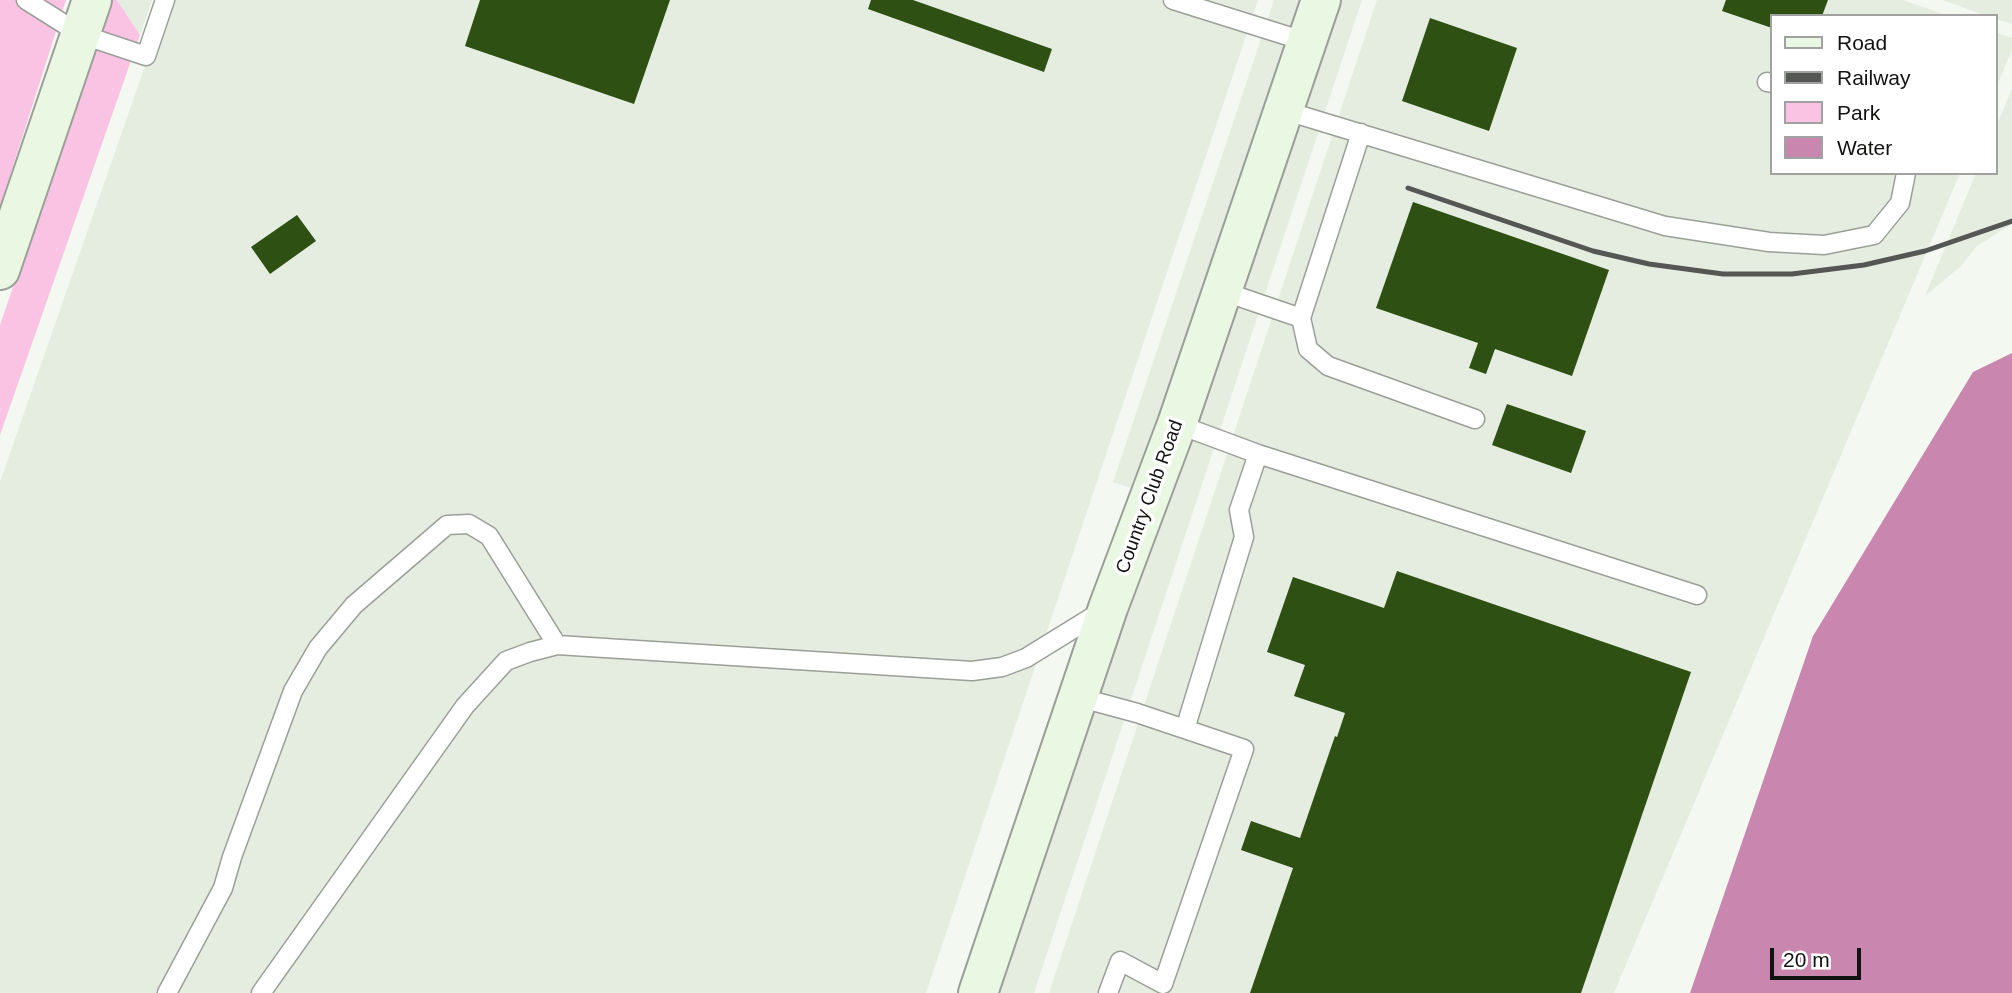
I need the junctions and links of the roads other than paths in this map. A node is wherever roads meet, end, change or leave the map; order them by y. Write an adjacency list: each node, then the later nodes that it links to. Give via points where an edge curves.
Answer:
1 (26, 0): 5 (lane)
2 (164, 0): 5 (lane, via 146,56)
3 (1173, 0): 6 (lane)
4 (1321, 0): 6 (street, Country Club Road)
5 (86, 17): 10 (street)
6 (1307, 42): 7 (street, Country Club Road)
7 (1283, 110): 8 (lane); 11 (street, Country Club Road)
8 (1361, 133): 9 (lane, via 1665,226 1769,242 1824,245 1874,235 1900,203); 12 (lane)
9 (1906, 175)
10 (0, 270)
11 (1222, 291): 12 (lane); 14 (street, Country Club Road)
12 (1301, 318): 13 (lane, via 1308,349 1328,366)
13 (1475, 419)
14 (1177, 424): 15 (lane); 17 (street, Country Club Road)
15 (1258, 454): 16 (lane); 20 (lane, via 1239,510 1244,537)
16 (1697, 595)
17 (1108, 608): 18 (lane, via 1026,658 972,671); 19 (street, Country Club Road)
18 (557, 646): 21 (lane, via 489,536 469,524 447,525 354,605 318,648 293,691 223,888); 22 (lane, via 506,661 465,706)
19 (1078, 697): 20 (lane); 23 (street, Country Club Road)
20 (1185, 729): 24 (lane, via 1244,749 1163,984 1120,961)
21 (167, 993)
22 (261, 993)
23 (978, 993)
24 (1108, 993)

